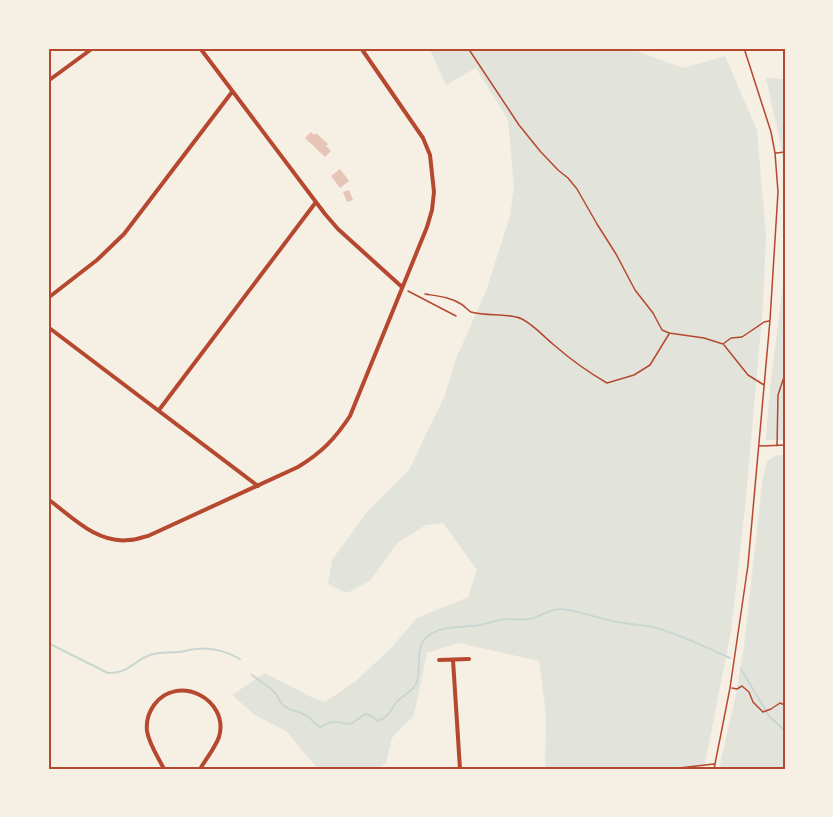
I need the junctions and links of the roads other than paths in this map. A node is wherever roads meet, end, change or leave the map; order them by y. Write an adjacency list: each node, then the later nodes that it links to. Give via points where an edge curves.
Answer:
1 (93, 48): 4 (street)
2 (200, 48): 5 (street)
3 (361, 48): 7 (street, via 423,138 430,155 432,210)
4 (48, 81)
5 (232, 92): 6 (street); 8 (street, via 124,234)
6 (316, 202): 7 (street, via 338,229); 10 (street)
7 (402, 287): 11 (street, via 340,432 314,457)
8 (48, 298)
9 (48, 327): 10 (street)
10 (159, 411): 11 (street)
11 (258, 486): 12 (street, via 148,536 130,540 104,538)
12 (48, 499)
13 (469, 659): 15 (street)
14 (439, 660): 15 (street)
15 (453, 660): 18 (street)
16 (164, 769): 17 (street, via 147,733 148,715 164,695 190,690 206,697 219,720 219,737)
17 (200, 769)
18 (460, 769)

